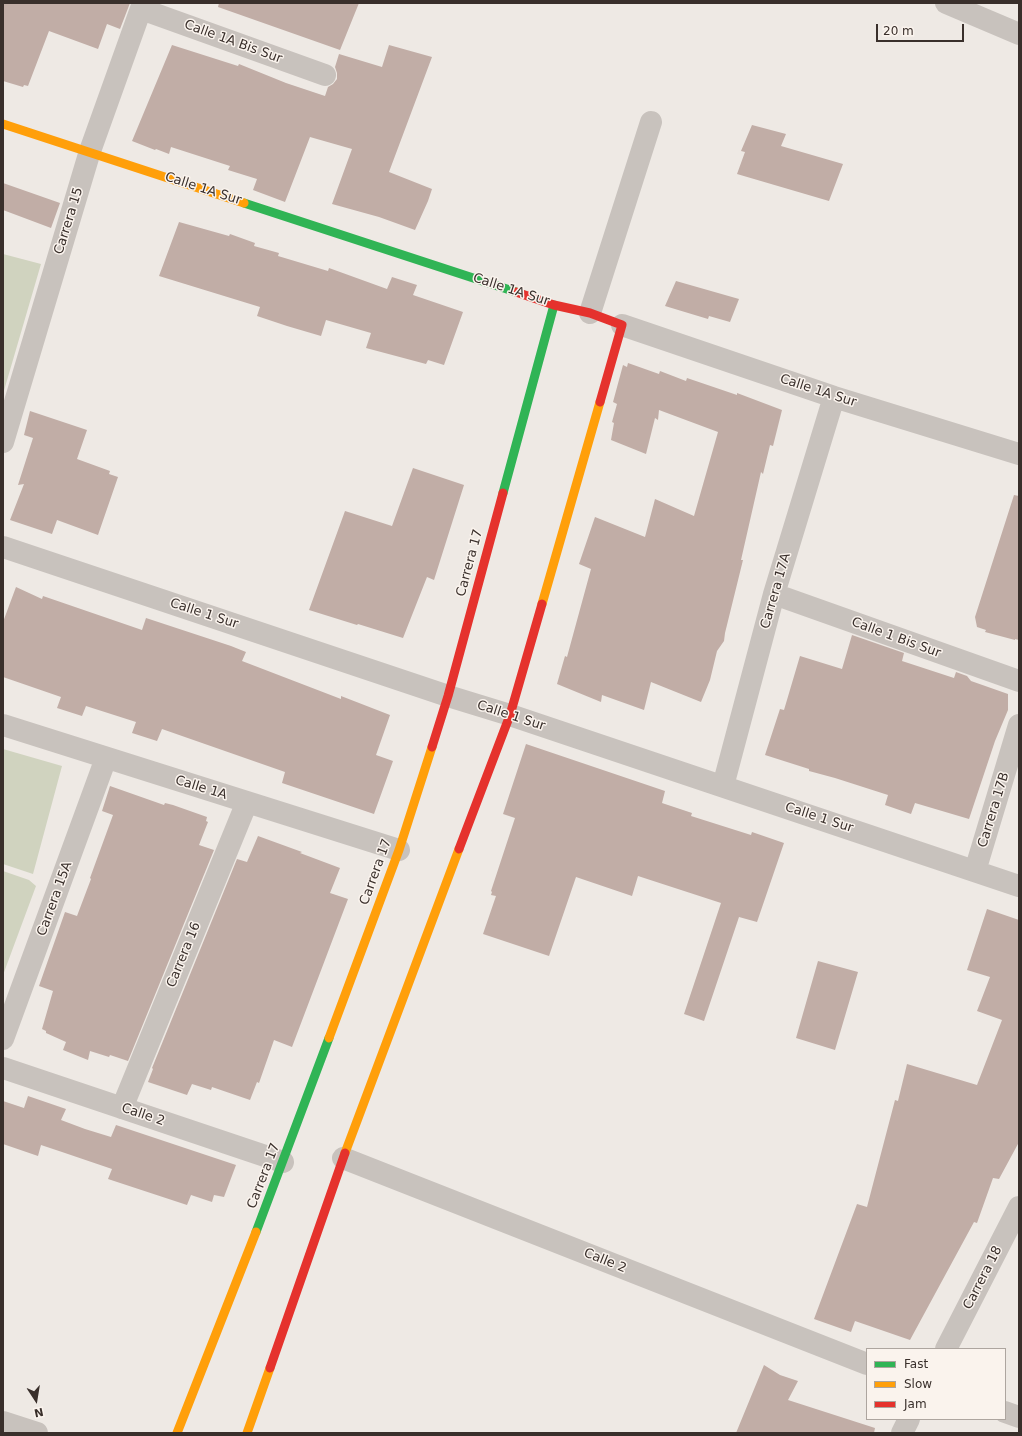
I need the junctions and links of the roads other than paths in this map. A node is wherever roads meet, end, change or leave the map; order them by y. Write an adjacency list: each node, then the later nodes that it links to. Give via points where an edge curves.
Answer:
1 (946, 3): 3 (street)
2 (142, 6): 4 (street, Calle 1A Bis Sur); 7 (street, Carrera 15)
3 (1019, 34)
4 (325, 75)
5 (651, 122): 9 (street)
6 (3, 124): 7 (street, Calle 1A Sur)
7 (90, 152): 8 (street, Calle 1A Sur); 12 (street, Carrera 15)
8 (554, 305): 9 (street, Calle 1A Sur); 17 (street, Carrera 17)
9 (590, 314): 10 (street, Calle 1A Sur)
10 (622, 325): 11 (street, Calle 1A Sur); 18 (street)
11 (834, 397): 13 (street, Calle 1A Sur); 15 (street, Carrera 17A)
12 (3, 442)
13 (1019, 454)
14 (3, 547): 17 (street, Calle 1 Sur)
15 (774, 594): 16 (street, Calle 1 Bis Sur); 22 (street, Carrera 17A)
16 (1019, 682)
17 (448, 696): 18 (street, Calle 1 Sur); 24 (street, Carrera 17)
18 (510, 715): 22 (street, Calle 1 Sur); 30 (street)
19 (3, 725): 21 (street, Calle 1A)
20 (1019, 726): 25 (street, Carrera 17B)
21 (106, 758): 23 (street, Calle 1A); 27 (street, Carrera 15A)
22 (723, 786): 25 (street, Calle 1 Sur)
23 (247, 802): 24 (street, Calle 1A); 29 (street, Carrera 16)
24 (399, 850): 31 (street, Carrera 17)
25 (975, 871): 26 (street, Calle 1 Sur)
26 (1019, 886)
27 (3, 1039)
28 (3, 1068): 29 (street, Calle 2)
29 (122, 1108): 31 (street, Calle 2)
30 (343, 1158): 34 (street, Calle 2); 41 (street)
31 (283, 1162): 40 (street, Carrera 17)
32 (1019, 1206): 33 (street, Carrera 18)
33 (947, 1348)
34 (866, 1364)
35 (1006, 1412): 36 (street)
36 (1019, 1417)
37 (908, 1420): 42 (street)
38 (3, 1422): 39 (street)
39 (37, 1433)
40 (177, 1433)
41 (247, 1433)
42 (902, 1433)

